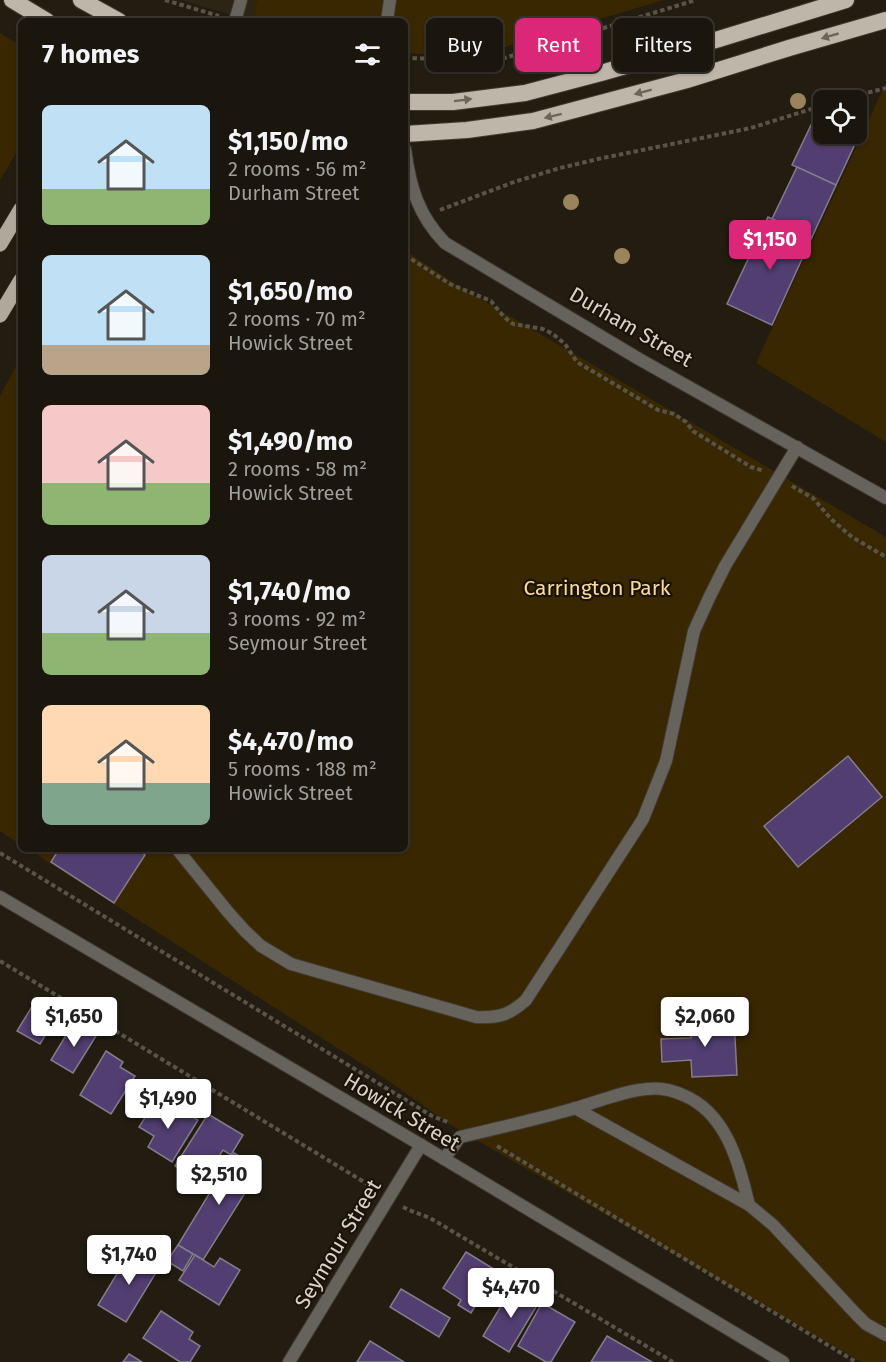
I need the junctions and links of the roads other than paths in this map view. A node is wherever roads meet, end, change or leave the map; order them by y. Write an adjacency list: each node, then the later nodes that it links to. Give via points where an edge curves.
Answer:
1 (12, 0): 6 (highway)
2 (81, 0): 7 (highway)
3 (241, 0): 8 (street)
4 (390, 0): 9 (street)
5 (846, 0): 11 (highway, one-way to 5, via 453,102 525,93)
6 (42, 18)
7 (114, 18)
8 (236, 18)
9 (387, 18)
10 (886, 20): 12 (highway, one-way to 12, via 533,121)
11 (408, 102)
12 (408, 134)
13 (408, 170): 19 (street, Durham Street, via 424,216 445,243 639,359)
14 (18, 214): 15 (main road)
15 (0, 244)
16 (18, 283): 17 (main road)
17 (4, 297): 18 (main road)
18 (0, 315)
19 (797, 447): 20 (street, Durham Street); 21 (street, via 725,566 694,631 666,761 643,819 526,1000 512,1012 476,1017 291,964 245,931)
20 (886, 498)
21 (179, 852)
22 (0, 897): 24 (street, Howick Street)
23 (575, 1108): 25 (street, via 460,1137); 26 (street); 26 (street, via 649,1088 671,1090 690,1098 709,1112 723,1130 741,1172)
24 (421, 1145): 25 (street, Howick Street); 28 (street, Seymour Street)
25 (444, 1160): 29 (street, Howick Street)
26 (749, 1205): 27 (street, via 773,1225 866,1324)
27 (886, 1335)
28 (289, 1362)
29 (783, 1362)

